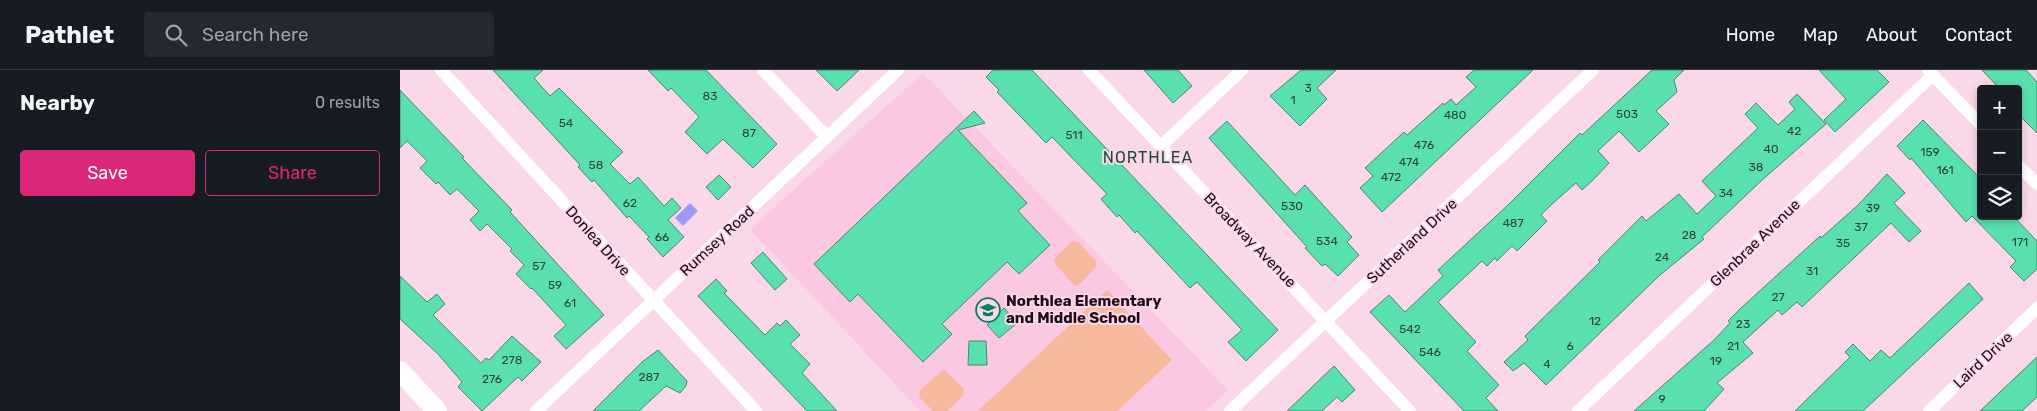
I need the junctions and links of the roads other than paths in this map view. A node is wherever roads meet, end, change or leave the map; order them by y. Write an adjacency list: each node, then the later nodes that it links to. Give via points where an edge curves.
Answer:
1 (441, 70): 13 (street, Donlea Drive)
2 (763, 70): 9 (street)
3 (898, 70): 9 (street, Rumsey Road)
4 (1089, 70): 10 (street, Broadway Avenue)
5 (1242, 70): 10 (street)
6 (1593, 70): 15 (street, Sutherland Drive)
7 (1930, 72): 8 (street); 22 (street, Glenbrae Avenue)
8 (1977, 121)
9 (827, 137): 13 (street, Rumsey Road)
10 (1162, 145): 15 (street, Broadway Avenue)
11 (2022, 169): 12 (street)
12 (2037, 184)
13 (653, 302): 18 (street, Rumsey Road); 19 (street, Donlea Drive)
14 (2037, 308): 23 (street, Laird Drive)
15 (1327, 321): 20 (street, Sutherland Drive); 21 (street, Broadway Avenue)
16 (400, 371): 17 (main road)
17 (437, 411)
18 (536, 411)
19 (756, 411)
20 (1230, 411)
21 (1410, 411)
22 (1578, 411)
23 (1929, 411)

